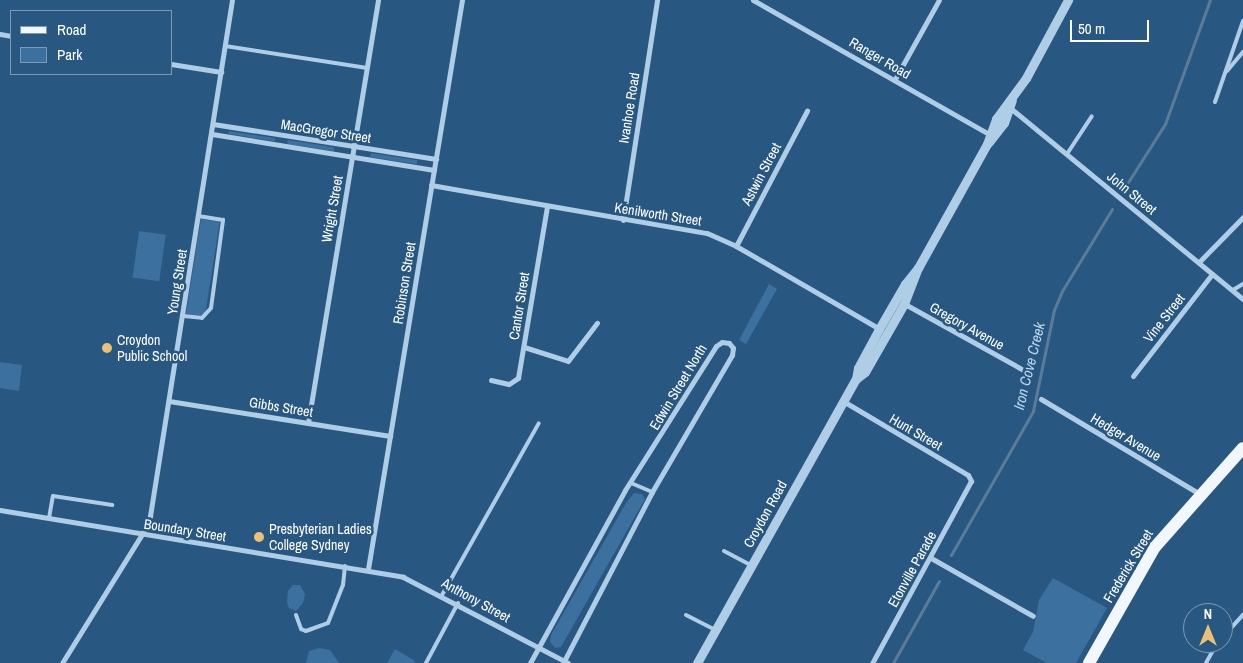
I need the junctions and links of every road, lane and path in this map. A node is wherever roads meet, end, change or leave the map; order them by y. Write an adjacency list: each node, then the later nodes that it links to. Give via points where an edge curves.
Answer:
1 (232, 0): 9 (street, Young Street)
2 (378, 0): 12 (street, Wright Street)
3 (462, 0): 26 (street, Robinson Street)
4 (657, 0): 32 (street, Ivanhoe Road)
5 (753, 0): 15 (street, Ranger Road)
6 (939, 0): 15 (street)
7 (1068, 0): 17 (street, Croydon Road)
8 (1243, 21): 14 (lane)
9 (225, 46): 12 (lane); 13 (street, Young Street)
10 (1243, 52): 14 (lane)
11 (172, 64): 13 (street)
12 (367, 68): 23 (street, Wright Street)
13 (221, 72): 20 (street, Young Street)
14 (1224, 74): 16 (lane)
15 (895, 79): 22 (street, Ranger Road)
16 (1215, 102)
17 (1009, 104): 22 (street, Croydon Road); 24 (street, John Street)
18 (807, 112): 33 (street, Astwin Street)
19 (1092, 116): 24 (lane)
20 (213, 124): 21 (street, Young Street); 23 (street, MacGregor Street)
21 (212, 134): 25 (street, MacGregor Street); 30 (street, Young Street)
22 (992, 136): 39 (street, Croydon Road)
23 (354, 147): 25 (street, Wright Street); 26 (street, MacGregor Street)
24 (1066, 154): 34 (street, John Street)
25 (352, 158): 27 (street, MacGregor Street); 50 (street, Wright Street)
26 (436, 159): 27 (street, Robinson Street)
27 (434, 170): 28 (street, Robinson Street)
28 (431, 186): 29 (street, Kenilworth Street); 52 (street, Robinson Street)
29 (547, 207): 32 (street, Kenilworth Street); 43 (street, Cantor Street)
30 (198, 216): 40 (street, Young Street); 40 (lane, via 223,220 211,308 202,318)
31 (1243, 217): 34 (street)
32 (623, 220): 33 (street, Kenilworth Street, via 707,233)
33 (736, 246): 42 (street, Kenilworth Street)
34 (1199, 262): 35 (street, John Street)
35 (1212, 274): 37 (street, John Street); 45 (street, Vine Street)
36 (1243, 284): 37 (lane)
37 (1233, 290): 38 (street, John Street)
38 (1243, 298)
39 (900, 302): 42 (street, Croydon Road); 44 (street, Gregory Avenue)
40 (184, 316): 48 (street, Young Street)
41 (597, 323): 43 (street, via 568,361)
42 (883, 331): 49 (street, Croydon Road, via 858,368 856,379)
43 (524, 347): 46 (street, Cantor Street, via 516,382)
44 (1028, 372)
45 (1133, 376)
46 (491, 380)
47 (1041, 400): 57 (street, Hedger Avenue)
48 (169, 401): 50 (street, Gibbs Street); 61 (street, Young Street, via 151,512)
49 (843, 401): 55 (street, Hunt Street, via 968,475); 65 (street, Croydon Road)
50 (308, 423): 52 (street, Gibbs Street)
51 (539, 423): 67 (lane)
52 (390, 436): 66 (street, Robinson Street)
53 (1243, 448): 57 (main road, Frederick Street)
54 (631, 483): 56 (lane); 56 (street, Edwin Street North, via 716,346 722,342 729,343 733,348 732,355); 75 (street, Edwin Street North)
55 (971, 486): 63 (street, Etonville Parade)
56 (652, 492): 76 (street, Edwin Street North)
57 (1200, 494): 82 (main road, Frederick Street, via 1155,547)
58 (112, 505): 60 (lane, via 53,496)
59 (0, 510): 60 (street, Boundary Street)
60 (49, 518): 61 (street, Boundary Street)
61 (142, 534): 64 (street, Boundary Street); 77 (street, Young Street)
62 (724, 551): 65 (lane)
63 (931, 558): 72 (street); 81 (street, Etonville Parade)
64 (345, 566): 66 (street, Boundary Street); 69 (lane, via 343,585 328,623 306,631 301,629)
65 (752, 566): 74 (street, Croydon Road)
66 (368, 569): 67 (street, Anthony Street, via 412,580)
67 (442, 594): 68 (street, Anthony Street)
68 (458, 603): 75 (street, Anthony Street); 78 (lane)
69 (296, 615)
70 (686, 615): 74 (lane)
71 (1243, 615): 73 (lane)
72 (1034, 616)
73 (1233, 626)
74 (716, 630): 80 (street, Croydon Road)
75 (539, 648): 76 (street, Anthony Street); 79 (street, Edwin Street North)
76 (566, 662)
77 (62, 663)
78 (426, 663)
79 (530, 663)
80 (697, 663)
81 (872, 663)
82 (1089, 663)

